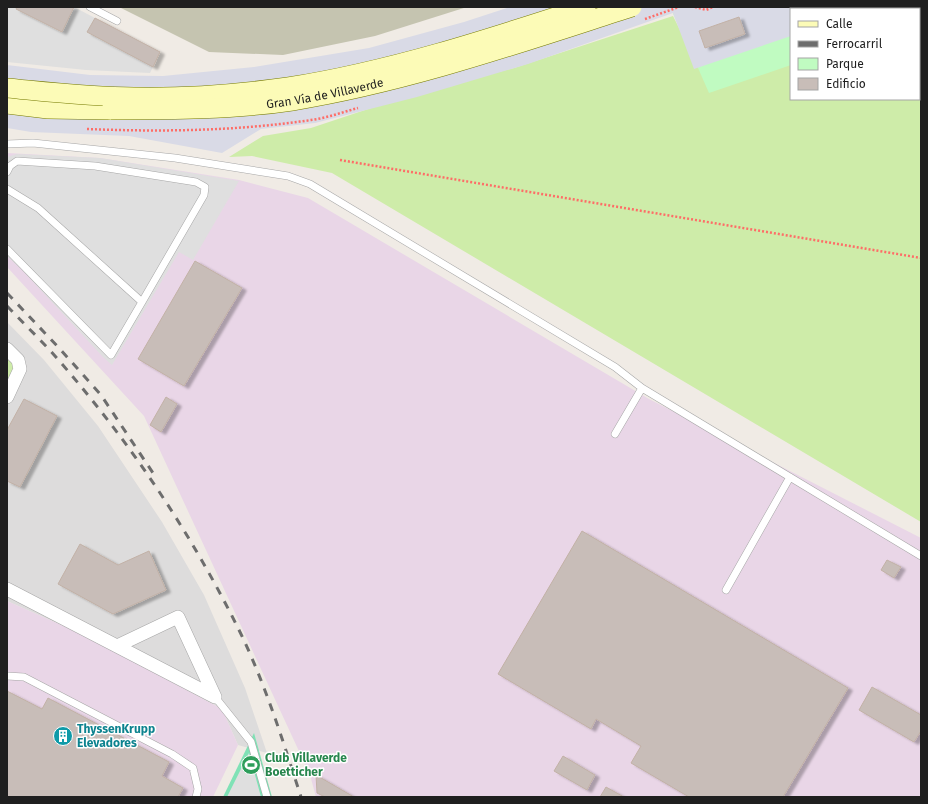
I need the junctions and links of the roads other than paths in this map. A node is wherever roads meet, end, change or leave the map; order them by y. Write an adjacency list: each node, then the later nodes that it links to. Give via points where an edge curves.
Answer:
1 (90, 7): 4 (lane)
2 (586, 7): 5 (street, Gran Vía de Villaverde, bridge, via 470,44 388,66 287,87 192,96 134,97)
3 (632, 7): 6 (street, Gran Vía de Villaverde, bridge, via 479,56 353,90 290,101 199,110 48,109)
4 (116, 21)
5 (7, 88)
6 (7, 104)
7 (7, 144): 13 (lane, via 33,143 175,158 288,176 310,184 615,366)
8 (7, 172): 11 (lane, via 17,161 95,166 196,182 205,187 204,195)
9 (7, 189): 11 (lane, via 38,208)
10 (7, 249): 11 (lane, via 110,355)
11 (142, 302)
12 (7, 349): 14 (street, via 18,360 20,369)
13 (642, 388): 15 (lane); 16 (lane)
14 (7, 397)
15 (615, 434)
16 (790, 477): 17 (lane); 19 (lane)
17 (921, 556)
18 (7, 589): 20 (street)
19 (726, 590)
20 (117, 646): 22 (street); 22 (street, via 178,617)
21 (7, 676): 23 (lane, via 24,677 172,754 193,768 198,789)
22 (215, 697): 24 (lane, via 251,742)
23 (196, 797)
24 (267, 797)

